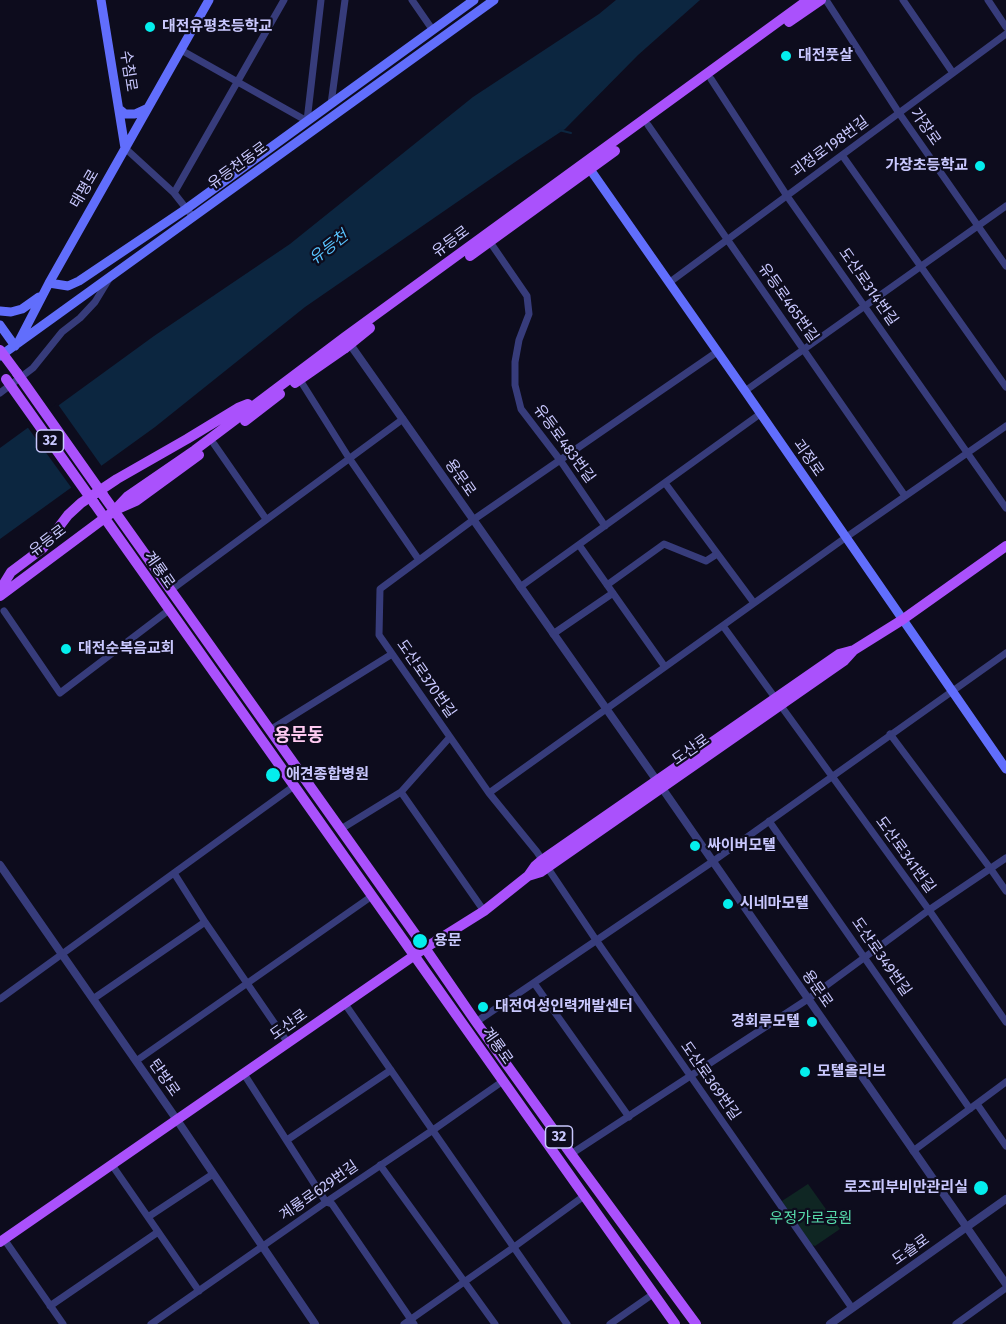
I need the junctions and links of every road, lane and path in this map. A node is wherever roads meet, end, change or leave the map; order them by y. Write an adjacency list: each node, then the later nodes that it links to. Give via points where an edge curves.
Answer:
1 (101, 0): 23 (main road, 수침로)
2 (209, 0): 17 (main road, 태평로)
3 (284, 0): 20 (street)
4 (321, 0): 25 (street)
5 (345, 0): 21 (street)
6 (412, 0): 15 (street)
7 (474, 0): 15 (main road, 유등천동로)
8 (494, 0): 34 (main road, 유등천동로)
9 (808, 0): 29 (main road, 유등로)
10 (820, 0): 19 (main road, 유등로)
11 (826, 0): 24 (street, 가장로)
12 (903, 0): 18 (street)
13 (988, 0): 14 (street)
14 (1006, 27)
15 (432, 29): 21 (main road, 유등천동로)
16 (1006, 34): 18 (street, 괴정로198번길)
17 (181, 50): 20 (street); 22 (main road, 태평로)
18 (953, 73): 24 (street, 괴정로198번길)
19 (711, 79): 26 (main road, 유등로); 31 (street, 도산로314번길)
20 (238, 82): 25 (street); 30 (street)
21 (331, 104): 25 (main road, 유등천동로)
22 (148, 108): 23 (main road, via 135,114); 27 (main road, 태평로)
23 (119, 109): 27 (main road, 수침로)
24 (899, 113): 28 (street, 괴정로198번길); 35 (street, 가장로)
25 (307, 121): 33 (main road, 유등천동로)
26 (648, 125): 29 (main road, 유등로); 36 (street, 유등로465번길)
27 (125, 148): 30 (street); 42 (main road, 태평로)
28 (842, 155): 31 (street, 괴정로198번길); 38 (street)
29 (587, 167): 37 (main road, 유등로); 41 (main road, 괴정로); 47 (main road, 유등로)
30 (174, 193): 33 (street)
31 (787, 196): 36 (street, 괴정로198번길); 44 (street, 도산로314번길)
32 (1006, 206): 35 (street)
33 (186, 209): 34 (street); 42 (main road, 유등천동로, via 80,282 68,286)
34 (193, 218): 40 (main road, 유등천동로)
35 (978, 226): 38 (street); 39 (street, 가장로)
36 (727, 240): 41 (street, 괴정로198번길); 49 (street, 유등로465번길)
37 (490, 242): 47 (main road, 유등로); 64 (street, 유등로483번길, via 527,296 529,314 515,362 521,409)
38 (921, 266): 44 (street); 54 (street)
39 (1006, 266)
40 (110, 277): 48 (main road, 유등천동로); 56 (street, via 95,302 62,332 33,368)
41 (670, 282): 50 (main road, 괴정로)
42 (49, 283): 43 (main road, 태평로)
43 (43, 294): 45 (main road, via 21,309); 48 (main road, 태평로)
44 (865, 306): 49 (street); 62 (street, 도산로314번길)
45 (0, 311)
46 (0, 325): 48 (main road)
47 (348, 341): 53 (main road, 유등로); 57 (main road, 유등로); 59 (street, 용문로)
48 (16, 345): 51 (main road, 유등천동로)
49 (803, 350): 55 (street); 66 (street, 유등로465번길)
50 (717, 352): 55 (main road, 괴정로); 64 (street, 도산로370번길)
51 (1, 354): 68 (main road, 계룡로 / 32, bridge)
52 (3, 375): 69 (main road, 계룡로 / 32, bridge)
53 (300, 380): 61 (main road, 유등로); 63 (street)
54 (1006, 387)
55 (745, 391): 58 (main road, 괴정로)
56 (0, 393)
57 (262, 399): 68 (main road, 유등로, via 128,496); 80 (main road, via 238,408 81,503 43,548 11,572)
58 (760, 414): 65 (street); 73 (main road, 괴정로)
59 (403, 419): 63 (street); 71 (street, 용문로)
60 (1006, 426): 62 (street)
61 (214, 444): 68 (main road, 유등로, via 136,501); 70 (street)
62 (968, 453): 66 (street); 67 (street, 도산로314번길)
63 (349, 459): 70 (street); 77 (street)
64 (560, 460): 71 (street, 도산로370번길); 72 (street, 유등로483번길)
65 (665, 483): 72 (street); 76 (street)
66 (905, 496): 73 (street)
67 (1006, 508)
68 (114, 511): 69 (main road, 유등로); 81 (main road, 계룡로 / 32)
69 (104, 518): 83 (main road, 유등로); 85 (main road, 계룡로 / 32)
70 (266, 519): 81 (street)
71 (473, 520): 77 (street, 도산로370번길); 79 (street, 용문로)
72 (605, 526): 74 (street)
73 (845, 538): 84 (street); 87 (main road, 괴정로)
74 (579, 545): 78 (street); 79 (street)
75 (1006, 546): 87 (main road, 도산로)
76 (717, 554): 78 (street, via 706,561 664,544); 84 (street)
77 (419, 560): 91 (street, 도산로370번길, via 380,589 379,635)
78 (607, 585): 82 (street)
79 (520, 587): 89 (street, 용문로)
80 (0, 590)
81 (171, 590): 96 (main road, 계룡로 / 32)
82 (613, 593): 89 (street); 92 (street)
83 (0, 596)
84 (754, 603): 88 (street)
85 (169, 610): 86 (street, via 60,693); 102 (main road, 계룡로 / 32)
86 (4, 611)
87 (902, 620): 93 (main road, 괴정로); 94 (main road, 도산로, via 854,650 839,654)
88 (723, 626): 92 (street); 94 (street)
89 (553, 634): 95 (street, 용문로)
90 (1006, 653): 93 (street)
91 (392, 654): 96 (street); 98 (street, 도산로370번길)
92 (665, 667): 95 (street)
93 (952, 691): 97 (street); 99 (main road, 괴정로)
94 (778, 702): 100 (street, 도산로341번길); 101 (main road, 도산로)
95 (606, 709): 101 (street, 용문로); 104 (street)
96 (270, 730): 106 (main road, 계룡로 / 32)
97 (890, 734): 100 (street); 111 (street)
98 (450, 737): 103 (street); 104 (street, 도산로370번길)
99 (1006, 769)
100 (831, 777): 105 (street); 115 (street, 도산로341번길)
101 (659, 785): 108 (street, 용문로); 109 (main road, 도산로)
102 (294, 786): 112 (street); 114 (main road, 계룡로 / 32)
103 (401, 792): 106 (street); 116 (street)
104 (489, 793): 109 (street, 도산로370번길)
105 (769, 821): 108 (street); 122 (street, 도산로349번길)
106 (341, 829): 119 (main road, 계룡로 / 32)
107 (1006, 858): 111 (street)
108 (712, 862): 118 (street); 127 (street, 용문로)
109 (545, 864): 116 (main road, 도산로, via 535,866); 118 (street, 도산로369번길)
110 (0, 865): 120 (street, 탄방로)
111 (990, 868): 113 (street); 115 (street)
112 (174, 873): 117 (street); 120 (street)
113 (1006, 891)
114 (372, 896): 121 (main road, 계룡로 / 32); 124 (street)
115 (928, 910): 122 (street); 130 (street, 도산로341번길)
116 (484, 911): 119 (main road, 도산로)
117 (204, 921): 124 (street); 126 (street)
118 (596, 940): 123 (street); 135 (street, 도산로369번길)
119 (425, 948): 121 (main road, 도산로); 129 (main road, 계룡로 / 32)
120 (62, 954): 125 (street); 126 (street, 탄방로)
121 (414, 956): 128 (main road, 도산로); 136 (main road, 계룡로 / 32)
122 (865, 958): 127 (street); 139 (street, 도산로349번길)
123 (534, 983): 129 (street); 140 (street)
124 (247, 984): 131 (street); 132 (street)
125 (0, 999)
126 (93, 999): 132 (street, 탄방로)
127 (808, 999): 135 (street); 145 (street, 용문로)
128 (345, 1004): 131 (main road, 도산로); 133 (street)
129 (476, 1022): 146 (main road, 계룡로 / 32)
130 (1006, 1022)
131 (288, 1043): 134 (main road, 도산로)
132 (136, 1061): 141 (street, 탄방로)
133 (391, 1070): 142 (street); 143 (street)
134 (244, 1074): 141 (main road, 도산로); 143 (street)
135 (691, 1077): 140 (street); 165 (street, 도산로369번길)
136 (503, 1081): 142 (street, 계룡로629번길); 150 (main road, 계룡로 / 32)
137 (1006, 1082): 138 (street)
138 (977, 1104): 139 (street); 144 (street)
139 (970, 1109): 145 (street)
140 (629, 1117): 146 (street)
141 (177, 1120): 147 (main road, 도산로); 149 (street, 탄방로)
142 (432, 1130): 148 (street, 계룡로629번길); 158 (street)
143 (287, 1140): 152 (street)
144 (1006, 1146)
145 (913, 1151): 154 (street, 용문로)
146 (571, 1154): 175 (main road, 계룡로 / 32)
147 (112, 1165): 153 (street); 156 (main road, 도산로)
148 (380, 1165): 152 (street, 계룡로629번길); 159 (street)
149 (213, 1174): 153 (street); 157 (street, 탄방로)
150 (584, 1196): 158 (street); 163 (main road, 계룡로 / 32)
151 (1006, 1199): 154 (street, 도솔로)
152 (326, 1202): 157 (street, 계룡로629번길); 166 (street, via 332,1204)
153 (148, 1217): 155 (street)
154 (966, 1227): 160 (street, 용문로); 165 (street, 도솔로)
155 (158, 1232): 162 (street); 164 (street)
156 (2, 1241): 164 (street)
157 (263, 1246): 162 (street, 계룡로629번길); 169 (street, 탄방로)
158 (514, 1247): 159 (street); 172 (street)
159 (464, 1282): 166 (street); 171 (street)
160 (1006, 1284)
161 (1006, 1288): 177 (street)
162 (199, 1291): 168 (street, 계룡로629번길)
163 (653, 1294): 173 (street); 174 (main road, 계룡로 / 32)
164 (50, 1306): 167 (street)
165 (852, 1308): 176 (street, 도솔로)
166 (412, 1322): 170 (street)
167 (63, 1324)
168 (151, 1324)
169 (315, 1324)
170 (404, 1324)
171 (495, 1324)
172 (567, 1324)
173 (610, 1324)
174 (675, 1324)
175 (696, 1324)
176 (832, 1324)
177 (956, 1324)

